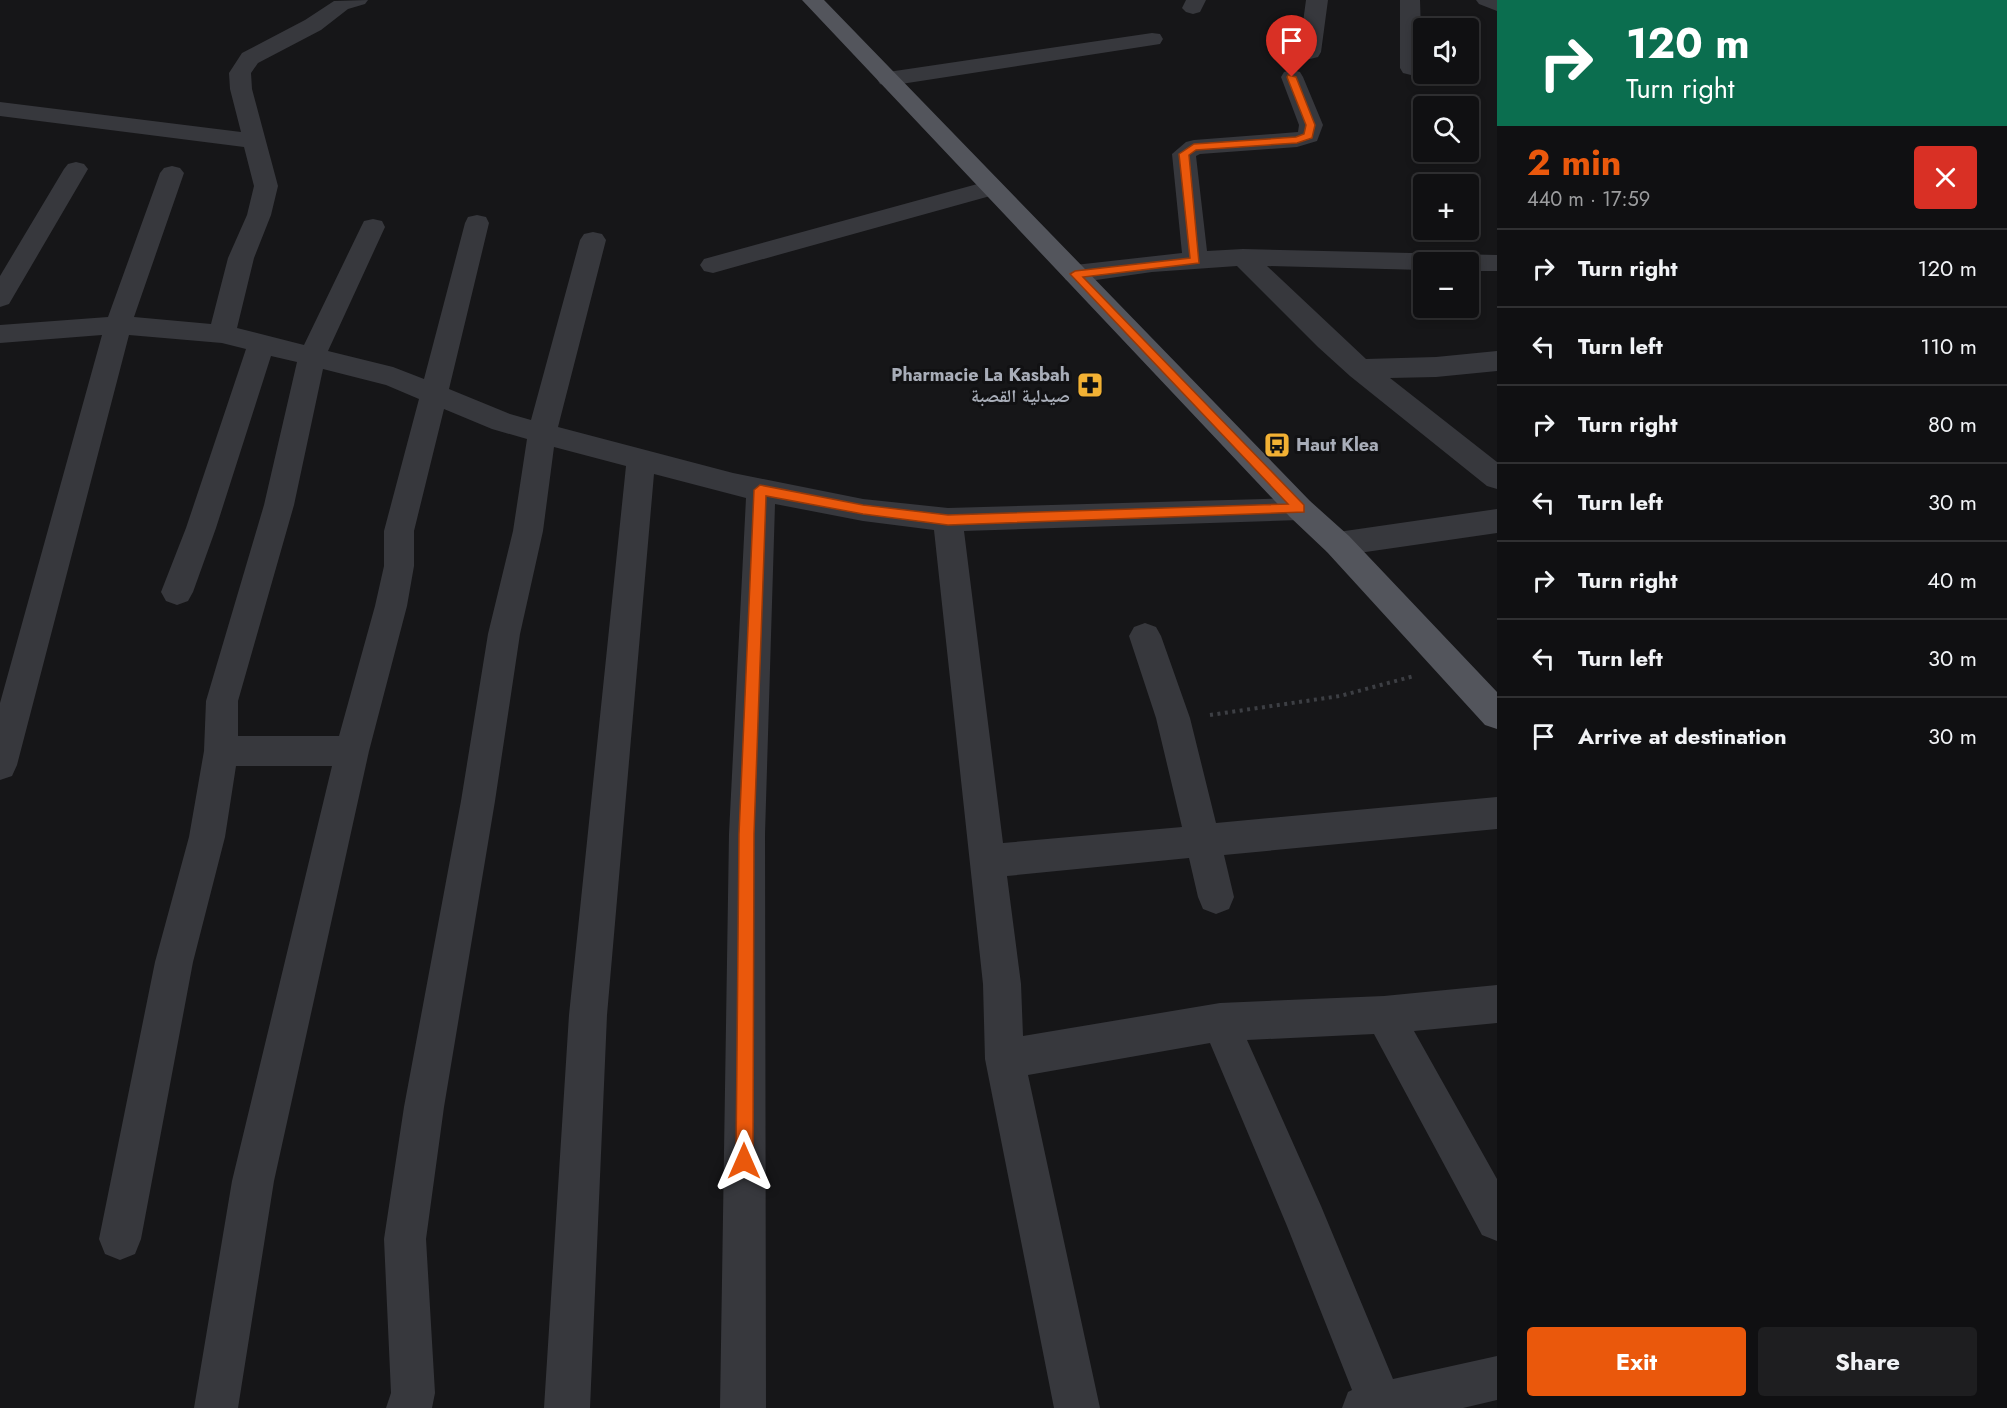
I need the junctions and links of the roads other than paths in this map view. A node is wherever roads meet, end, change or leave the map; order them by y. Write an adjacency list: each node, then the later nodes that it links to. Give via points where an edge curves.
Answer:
1 (358, 0): 13 (street, via 341,5 313,25 250,58 240,73 240,81)
2 (812, 0): 11 (main road)
3 (1317, 0): 8 (street)
4 (1410, 0): 9 (street)
5 (1486, 0): 6 (street)
6 (1497, 5)
7 (1152, 39): 11 (street)
8 (1310, 52)
9 (1411, 68)
10 (1292, 77): 21 (street, via 1311,125 1309,136 1194,147 1184,154)
11 (888, 79): 16 (main road)
12 (0, 109): 13 (street)
13 (254, 141): 28 (street, via 266,186 241,258)
14 (76, 169): 25 (street)
15 (172, 173): 26 (street)
16 (992, 188): 23 (street); 24 (main road)
17 (477, 223): 33 (street)
18 (373, 227): 30 (street)
19 (593, 240): 34 (street)
20 (1243, 257): 21 (street); 22 (street); 32 (street)
21 (1195, 261): 24 (street)
22 (1497, 263)
23 (713, 265)
24 (1075, 274): 38 (main road)
25 (0, 298)
26 (118, 325): 27 (street); 28 (street); 47 (street)
27 (0, 334)
28 (222, 334): 29 (street)
29 (261, 344): 30 (street); 42 (street)
30 (312, 357): 33 (street, via 393,378); 45 (street, via 279,505 222,701)
31 (1497, 361): 32 (street)
32 (1360, 369): 36 (street)
33 (434, 394): 34 (street, via 502,422); 46 (street, via 399,531 399,566 392,606)
34 (542, 433): 35 (street); 61 (street, via 528,531 504,634 405,1239 413,1393)
35 (641, 460): 37 (street); 62 (street, via 588,1015)
36 (1497, 478)
37 (760, 490): 39 (street, via 863,510); 63 (street, via 747,834)
38 (1300, 509): 39 (street); 41 (main road)
39 (948, 520): 50 (street)
40 (1497, 521): 41 (street)
41 (1338, 544): 44 (main road)
42 (177, 592)
43 (1145, 636): 49 (street, via 1173,718)
44 (1496, 714)
45 (221, 751): 46 (street); 57 (street, via 207,837 174,962)
46 (352, 751): 60 (street, via 253,1181)
47 (0, 765)
48 (1497, 813): 49 (street)
49 (1202, 839): 50 (street); 51 (street)
50 (988, 861): 55 (street, via 1002,984)
51 (1216, 897)
52 (1497, 1004): 53 (street)
53 (1384, 1015): 54 (street); 56 (street)
54 (1220, 1022): 55 (street); 59 (street, via 1306,1221)
55 (1005, 1059): 64 (street)
56 (1497, 1220)
57 (120, 1239)
58 (1497, 1378): 59 (street)
59 (1376, 1407)
60 (216, 1408)
61 (409, 1408)
62 (567, 1408)
63 (743, 1408)
64 (1077, 1408)

